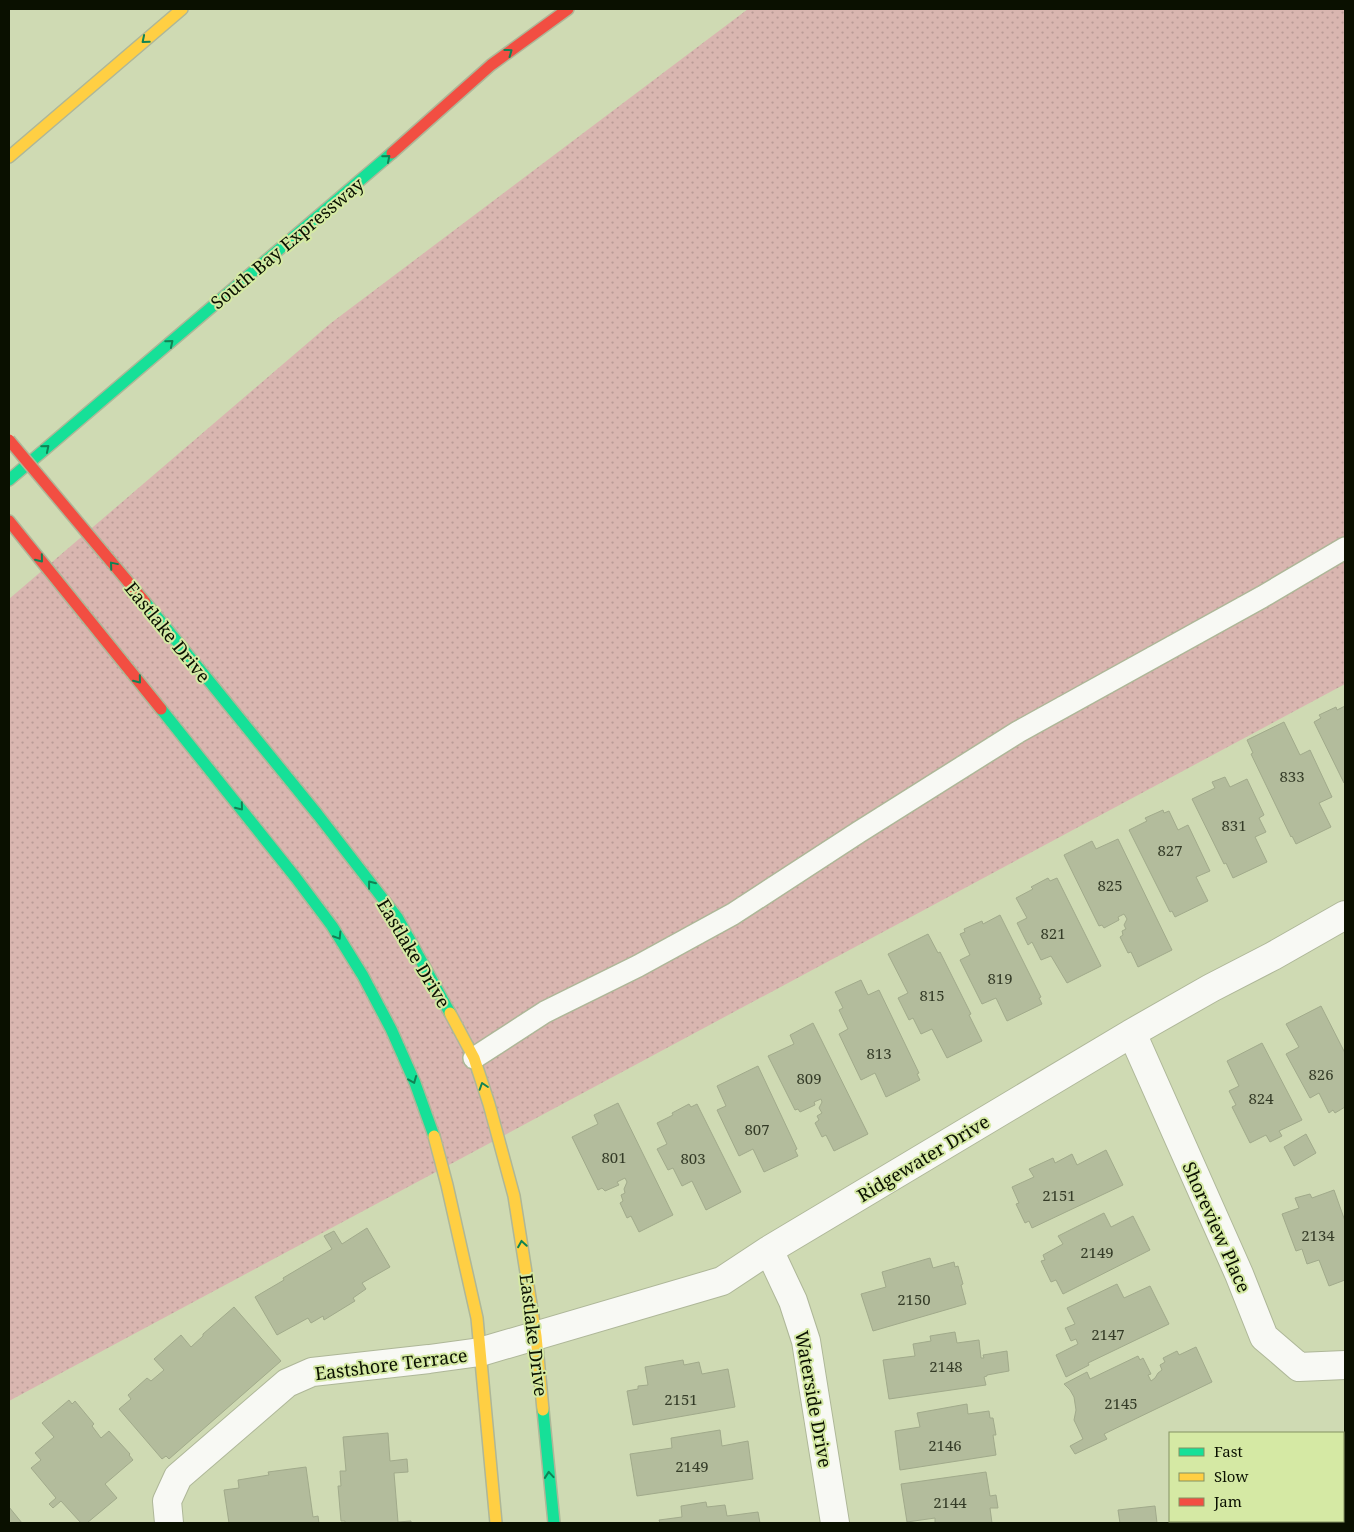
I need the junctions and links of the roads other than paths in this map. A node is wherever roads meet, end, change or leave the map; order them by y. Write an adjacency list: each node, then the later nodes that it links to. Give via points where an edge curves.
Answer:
1 (182, 9): 3 (main road, one-way to 3)
2 (568, 9): 5 (main road, South Bay Expressway, one-way to 2, via 408,140 491,65)
3 (9, 157)
4 (9, 440): 10 (main road, Eastlake Drive, one-way to 4, bridge, via 397,917 145,602)
5 (9, 480)
6 (9, 521): 13 (main road, one-way to 13, via 296,878 332,926 363,976 391,1029 433,1133 477,1318)
7 (1345, 548): 10 (lane, via 1018,732 733,914 545,1012)
8 (1345, 915): 9 (street, Ridgewater Drive)
9 (1132, 1032): 11 (street, Ridgewater Drive); 14 (street, Shoreview Place, via 1264,1337 1299,1367)
10 (474, 1058): 12 (main road, Eastlake Drive, one-way to 10, via 514,1196)
11 (770, 1250): 12 (street, Ridgewater Drive, via 722,1281); 18 (street, Waterside Drive, via 793,1301 806,1341)
12 (536, 1336): 13 (street, Ridgewater Drive); 17 (main road, Eastlake Drive, one-way to 12)
13 (480, 1352): 15 (street, Eastshore Terrace, via 312,1372 287,1383 178,1477 167,1501); 16 (main road)
14 (1345, 1365)
15 (169, 1523)
16 (496, 1523)
17 (554, 1523)
18 (835, 1523)

